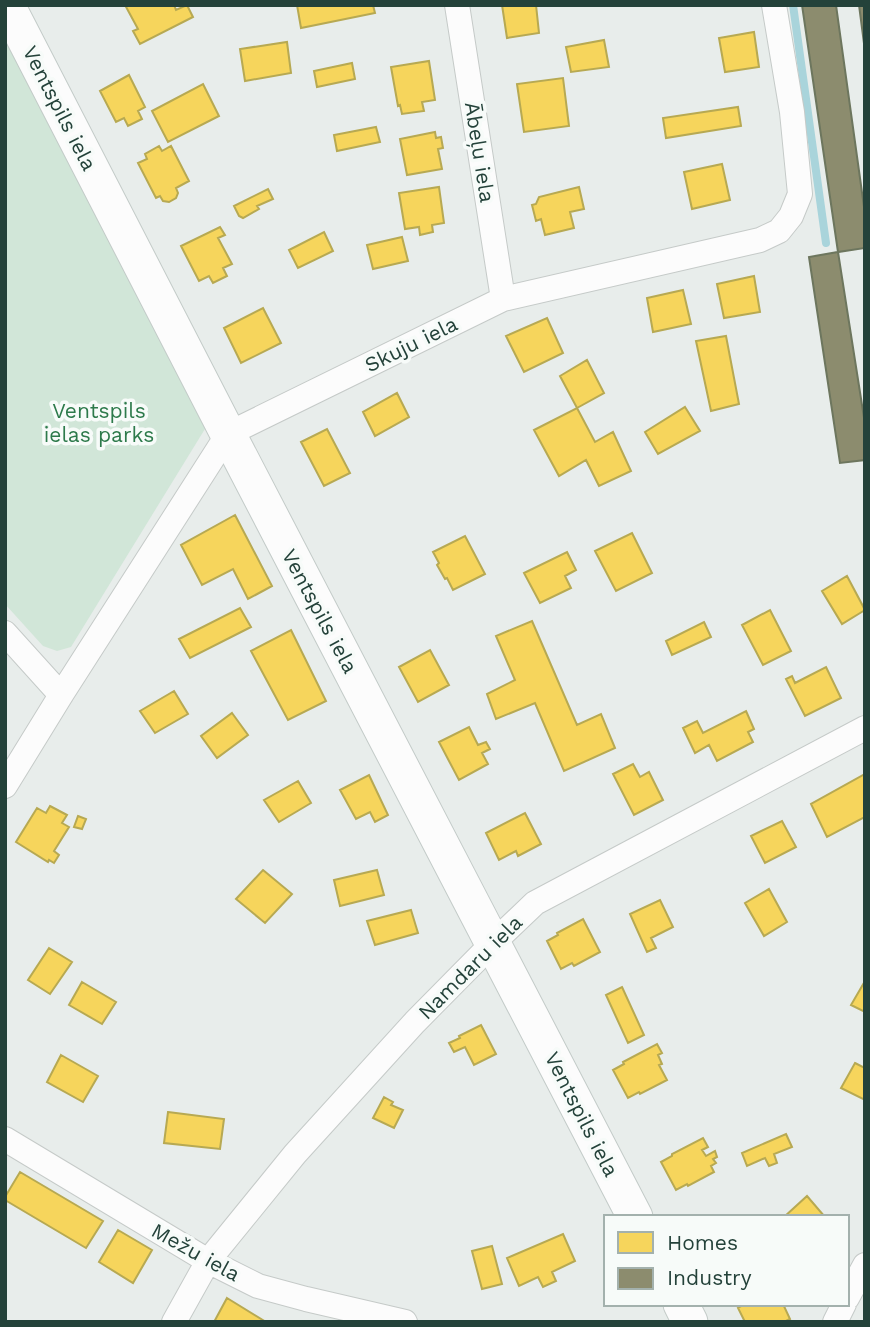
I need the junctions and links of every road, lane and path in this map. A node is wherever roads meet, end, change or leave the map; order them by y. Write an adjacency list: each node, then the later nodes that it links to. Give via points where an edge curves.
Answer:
1 (7, 5): 5 (street, Ventspils iela)
2 (457, 5): 4 (street, Ābeļu iela)
3 (774, 5): 4 (street, Skuju iela, via 800,194 779,231 760,240)
4 (503, 299): 5 (street, Skuju iela)
5 (228, 434): 7 (street); 10 (street, Ventspils iela)
6 (5, 633): 7 (street)
7 (61, 695): 9 (street)
8 (865, 728): 10 (street, Namdaru iela, via 535,903)
9 (5, 786)
10 (493, 943): 12 (street, Ventspils iela); 13 (street, Namdaru iela, via 304,1144)
11 (5, 1139): 13 (street, Mežu iela)
12 (634, 1215)
13 (208, 1261): 17 (street, Namdaru iela); 18 (street, Mežu iela, via 258,1286)
14 (865, 1265): 15 (street)
15 (849, 1294)
16 (843, 1306): 19 (street)
17 (174, 1322)
18 (405, 1322)
19 (835, 1322)

